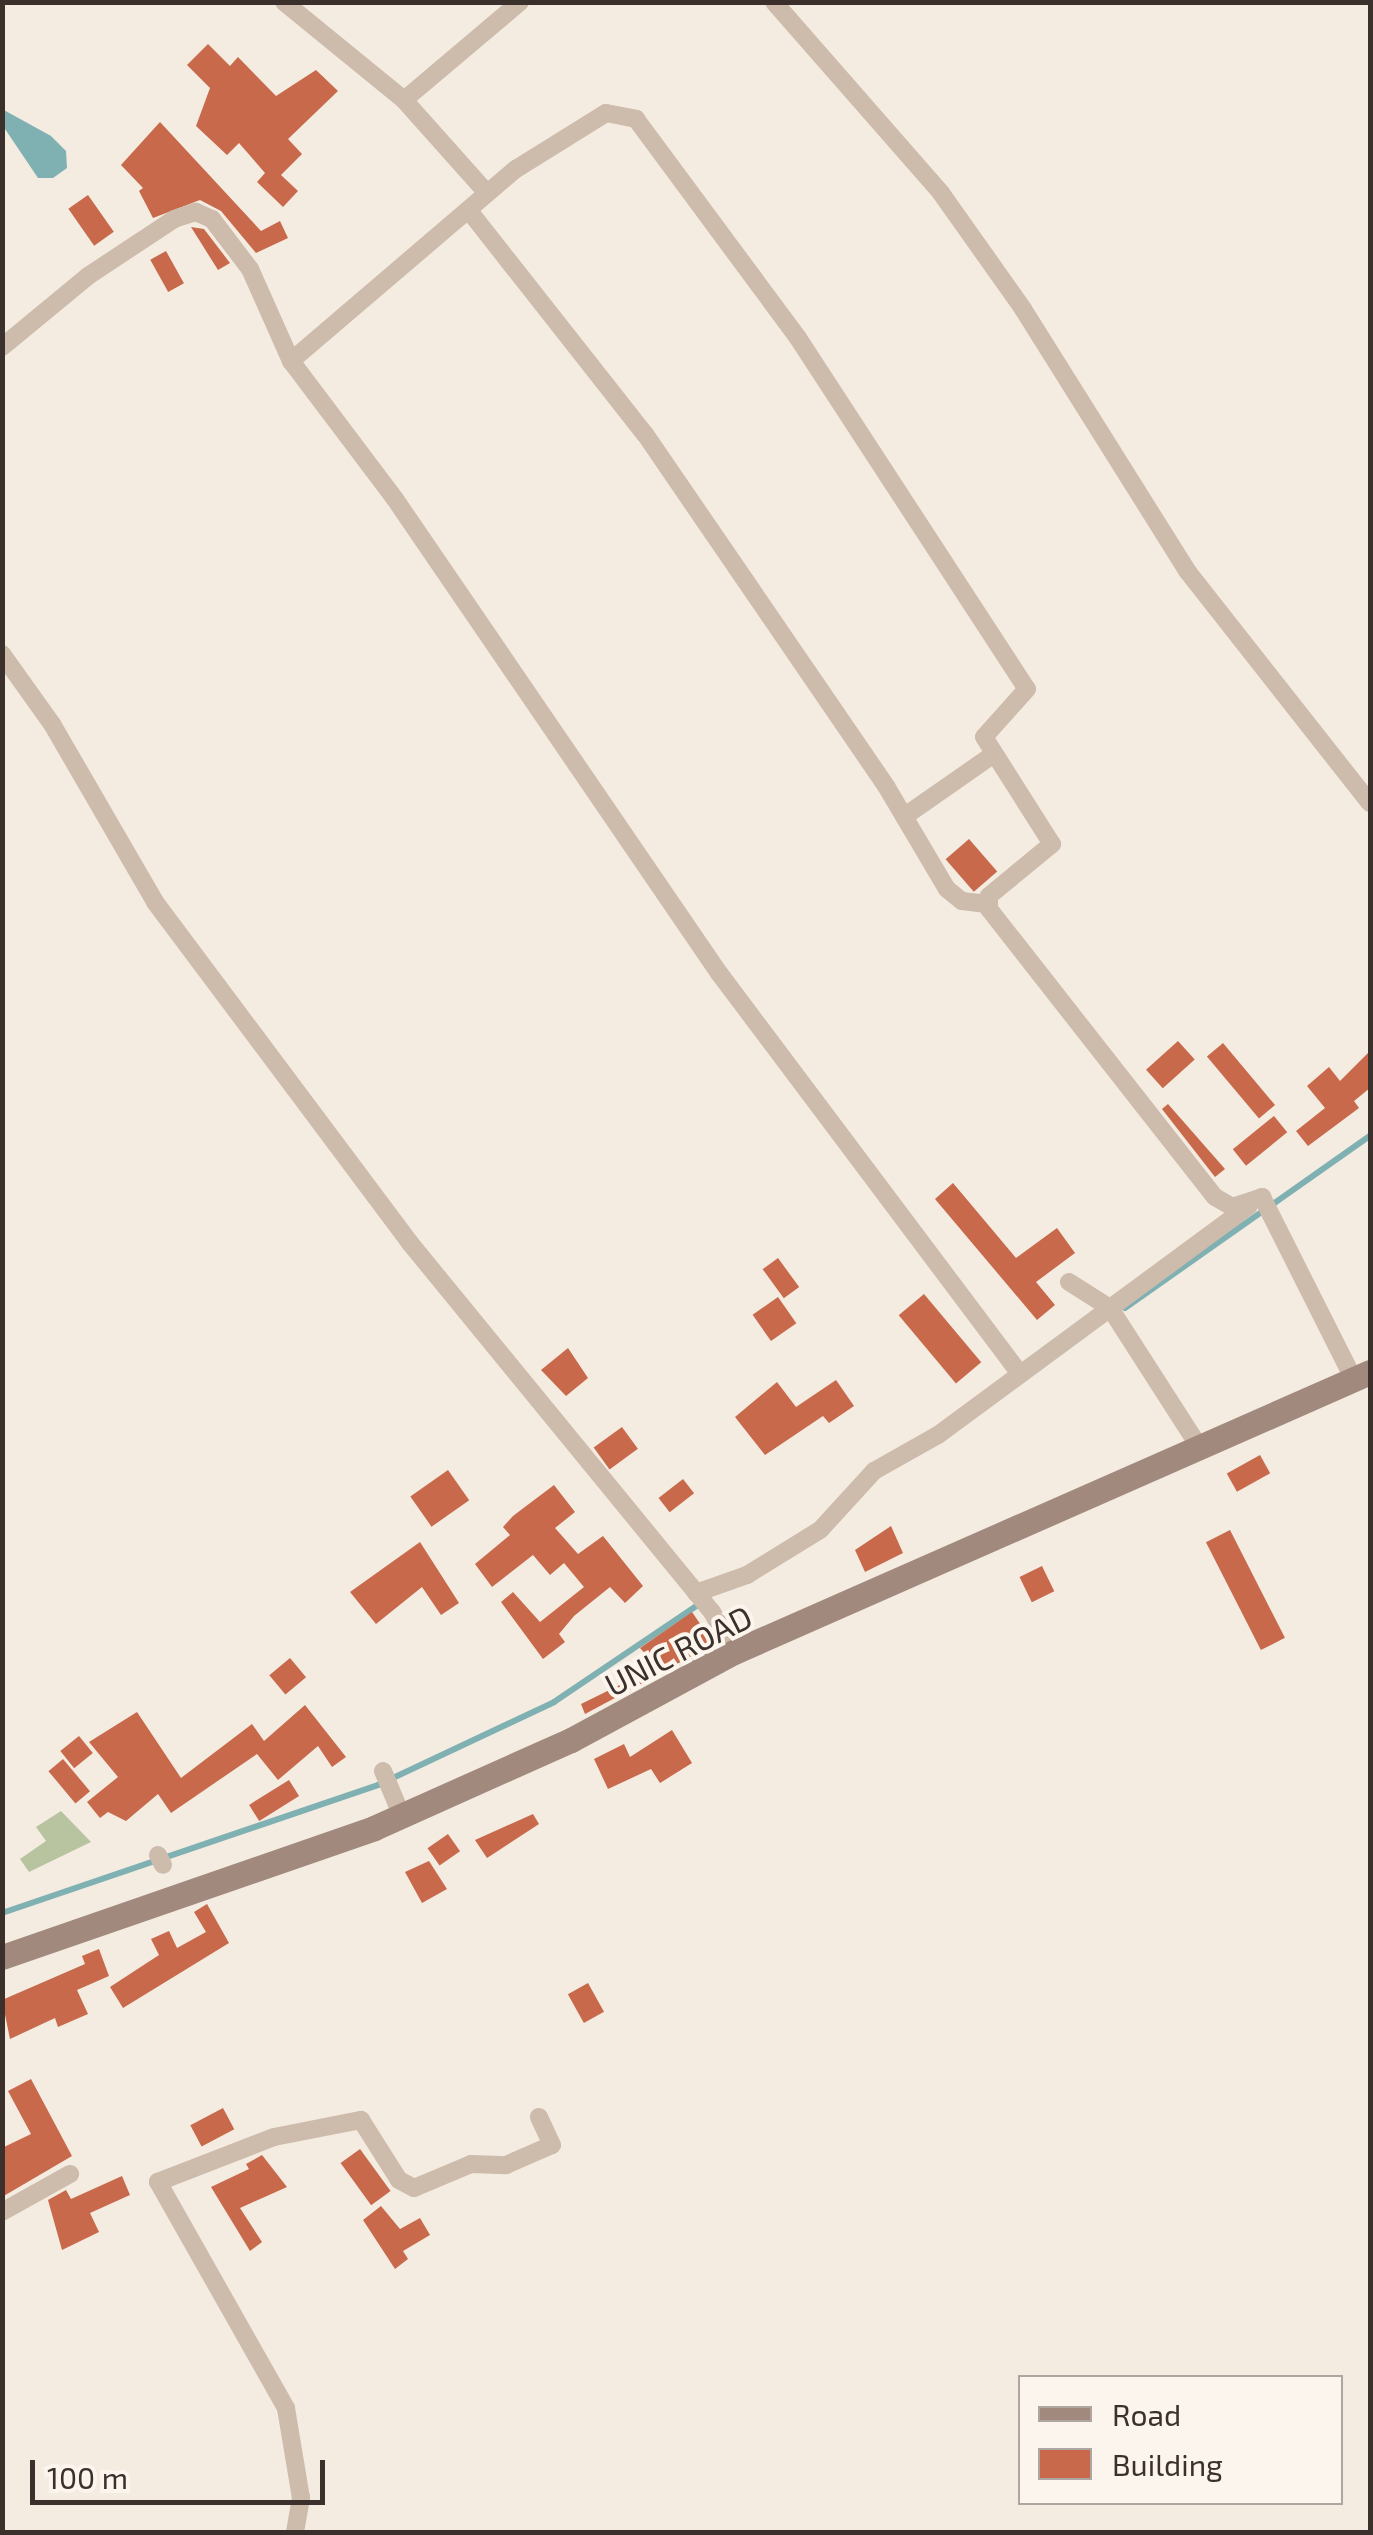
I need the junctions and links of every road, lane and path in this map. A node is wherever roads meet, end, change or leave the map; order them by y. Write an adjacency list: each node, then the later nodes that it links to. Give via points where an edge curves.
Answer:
1 (284, 2): 4 (street)
2 (520, 2): 4 (street)
3 (774, 2): 11 (street, via 941,193 1024,310 1188,572)
4 (404, 100): 5 (street)
5 (487, 193): 6 (street); 10 (street, via 595,118 619,112 636,119 798,338 1025,685 1025,698 984,737)
6 (470, 212): 8 (street); 12 (street, via 645,434)
7 (2, 346): 8 (street, via 120,254 196,212 222,229 250,268)
8 (291, 361): 17 (street, via 395,499 719,973)
9 (2, 654): 20 (street, via 52,724 122,853 207,973 421,1258)
10 (994, 754): 12 (street); 13 (street, via 1053,839)
11 (1370, 803)
12 (905, 816): 13 (street, via 954,897)
13 (986, 904): 14 (street, via 1215,1197 1232,1207)
14 (1259, 1198): 16 (street); 18 (street, via 1277,1217 1331,1345)
15 (1069, 1282): 16 (street)
16 (1114, 1314): 17 (street); 19 (street)
17 (1019, 1373): 20 (street, via 938,1435 874,1471 820,1530 747,1574)
18 (1362, 1376): 19 (main road, UNIC ROAD)
19 (1200, 1448): 21 (main road, UNIC ROAD)
20 (696, 1593): 21 (street)
21 (734, 1652): 23 (main road, UNIC ROAD, via 571,1740)
22 (383, 1771): 23 (street)
23 (396, 1804): 24 (main road, UNIC ROAD, via 275,1866)
24 (2, 1957)
25 (539, 2117): 28 (street, via 552,2145 506,2165 471,2164 414,2188 399,2180 361,2120 274,2137 158,2182 286,2408 301,2498)
26 (70, 2174): 27 (street)
27 (2, 2212)
28 (295, 2532)

